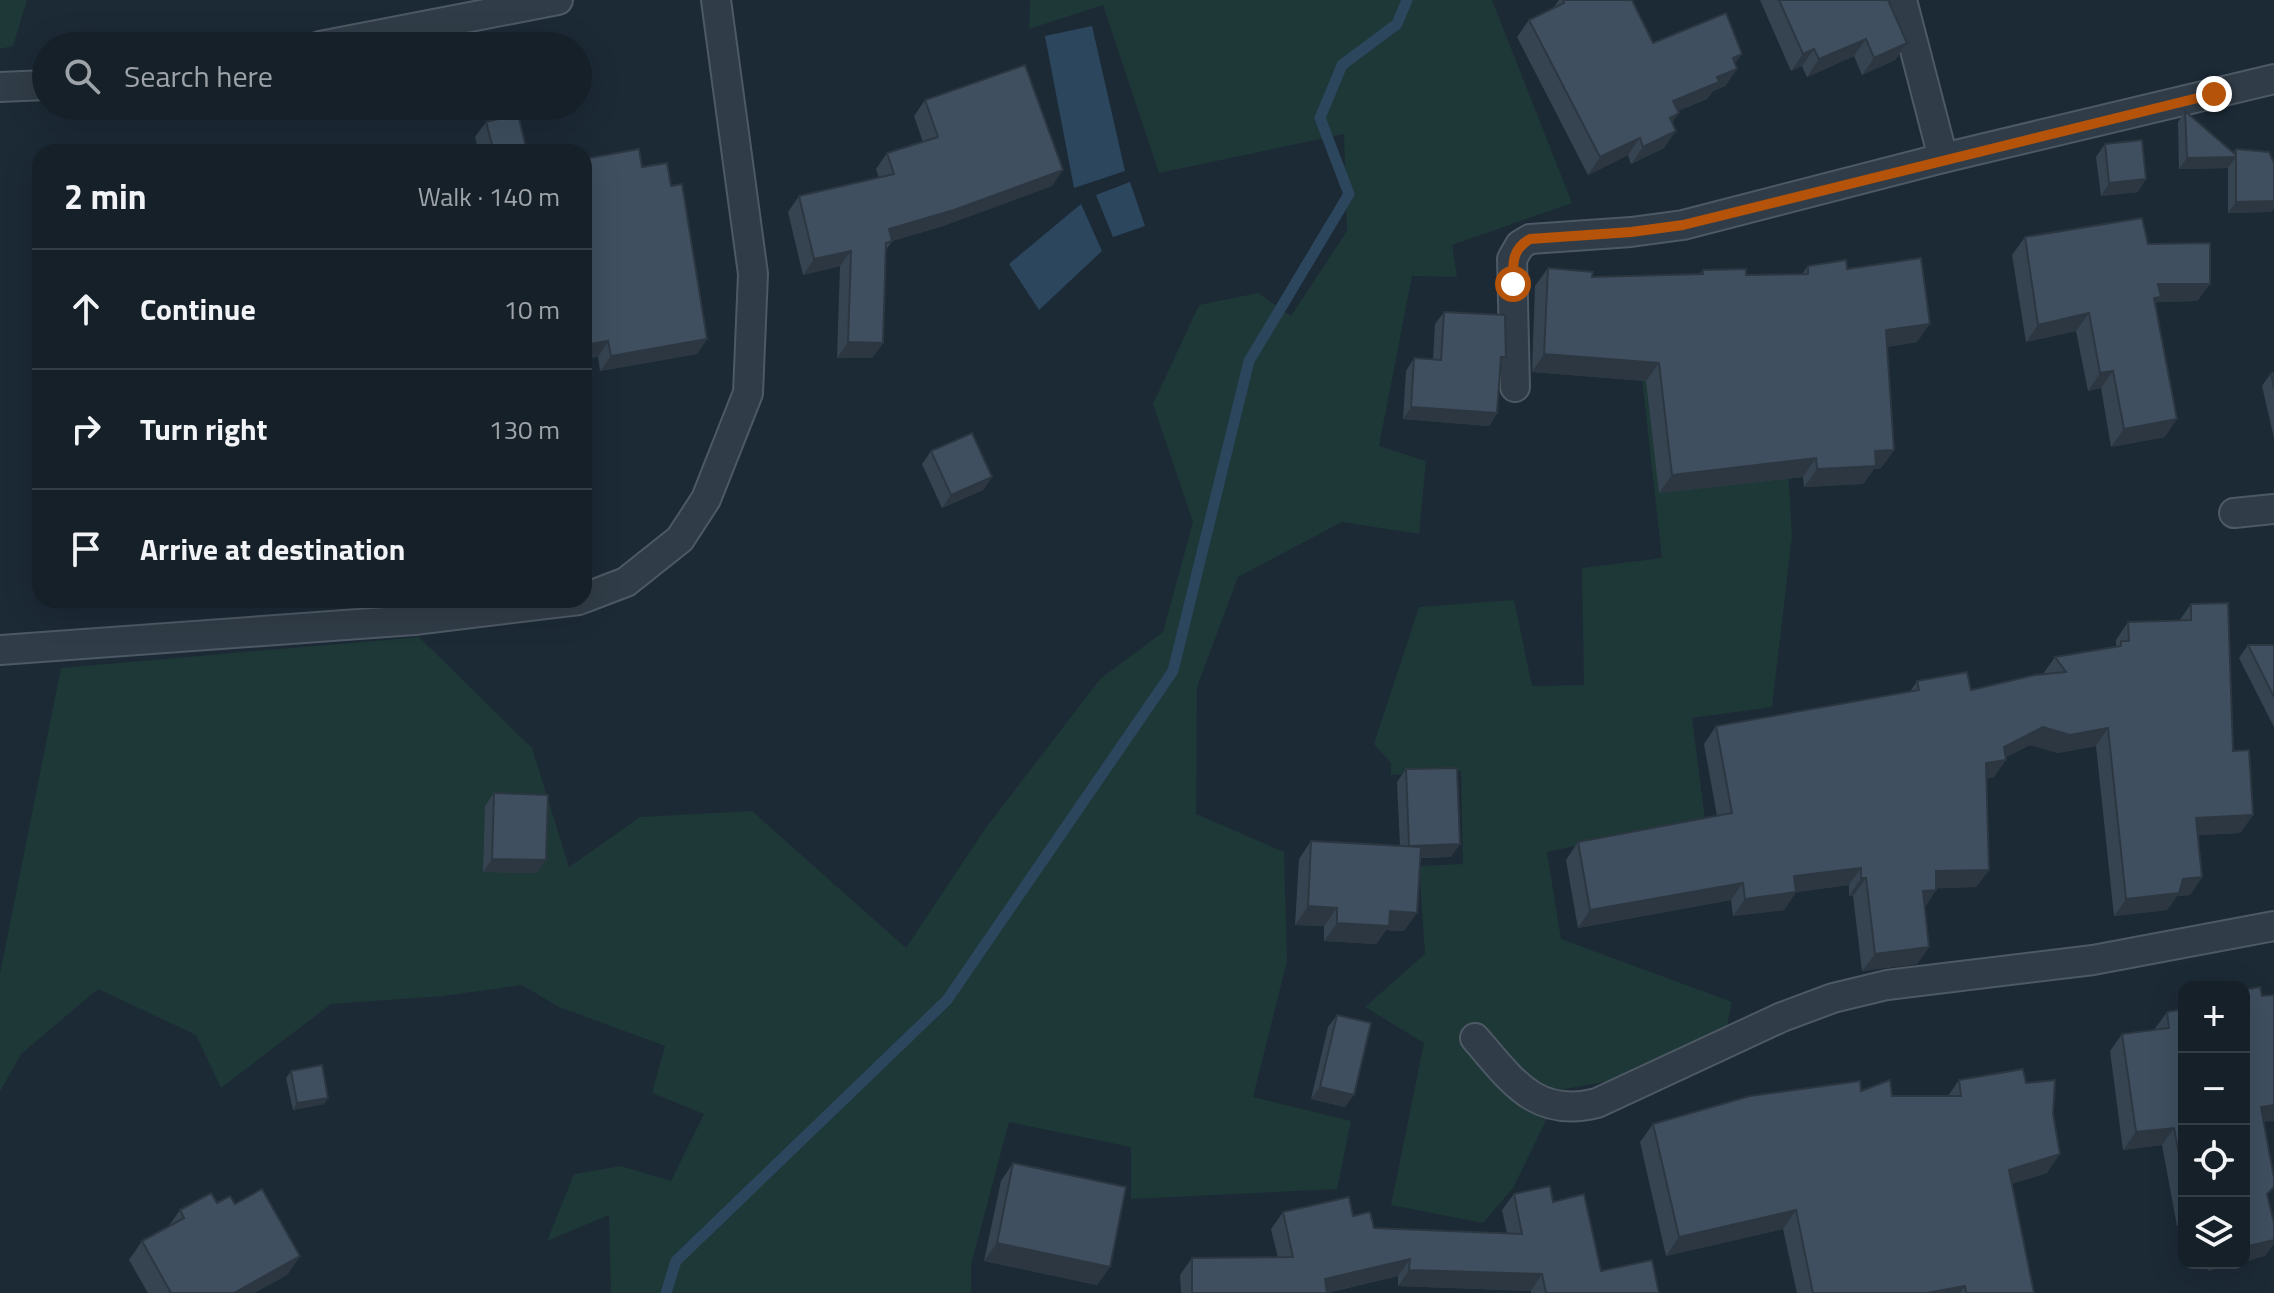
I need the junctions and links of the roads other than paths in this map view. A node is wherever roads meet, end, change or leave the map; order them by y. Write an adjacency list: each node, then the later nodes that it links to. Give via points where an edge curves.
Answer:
1 (558, 0): 4 (street)
2 (716, 0): 12 (street, via 753,274 748,393 706,499 680,539 626,582)
3 (1902, 0): 8 (street)
4 (392, 32)
5 (2274, 79): 8 (street)
6 (32, 86): 7 (street)
7 (0, 87)
8 (1943, 158): 9 (street, via 1683,225 1530,239 1512,259)
9 (1515, 387)
10 (2274, 509): 11 (street)
11 (2234, 513)
12 (592, 595)
13 (510, 608): 14 (street, via 414,620)
14 (0, 650)
15 (2274, 926): 16 (street, via 2093,960 1887,985 1833,998 1574,1109 1523,1093)
16 (1475, 1038)

